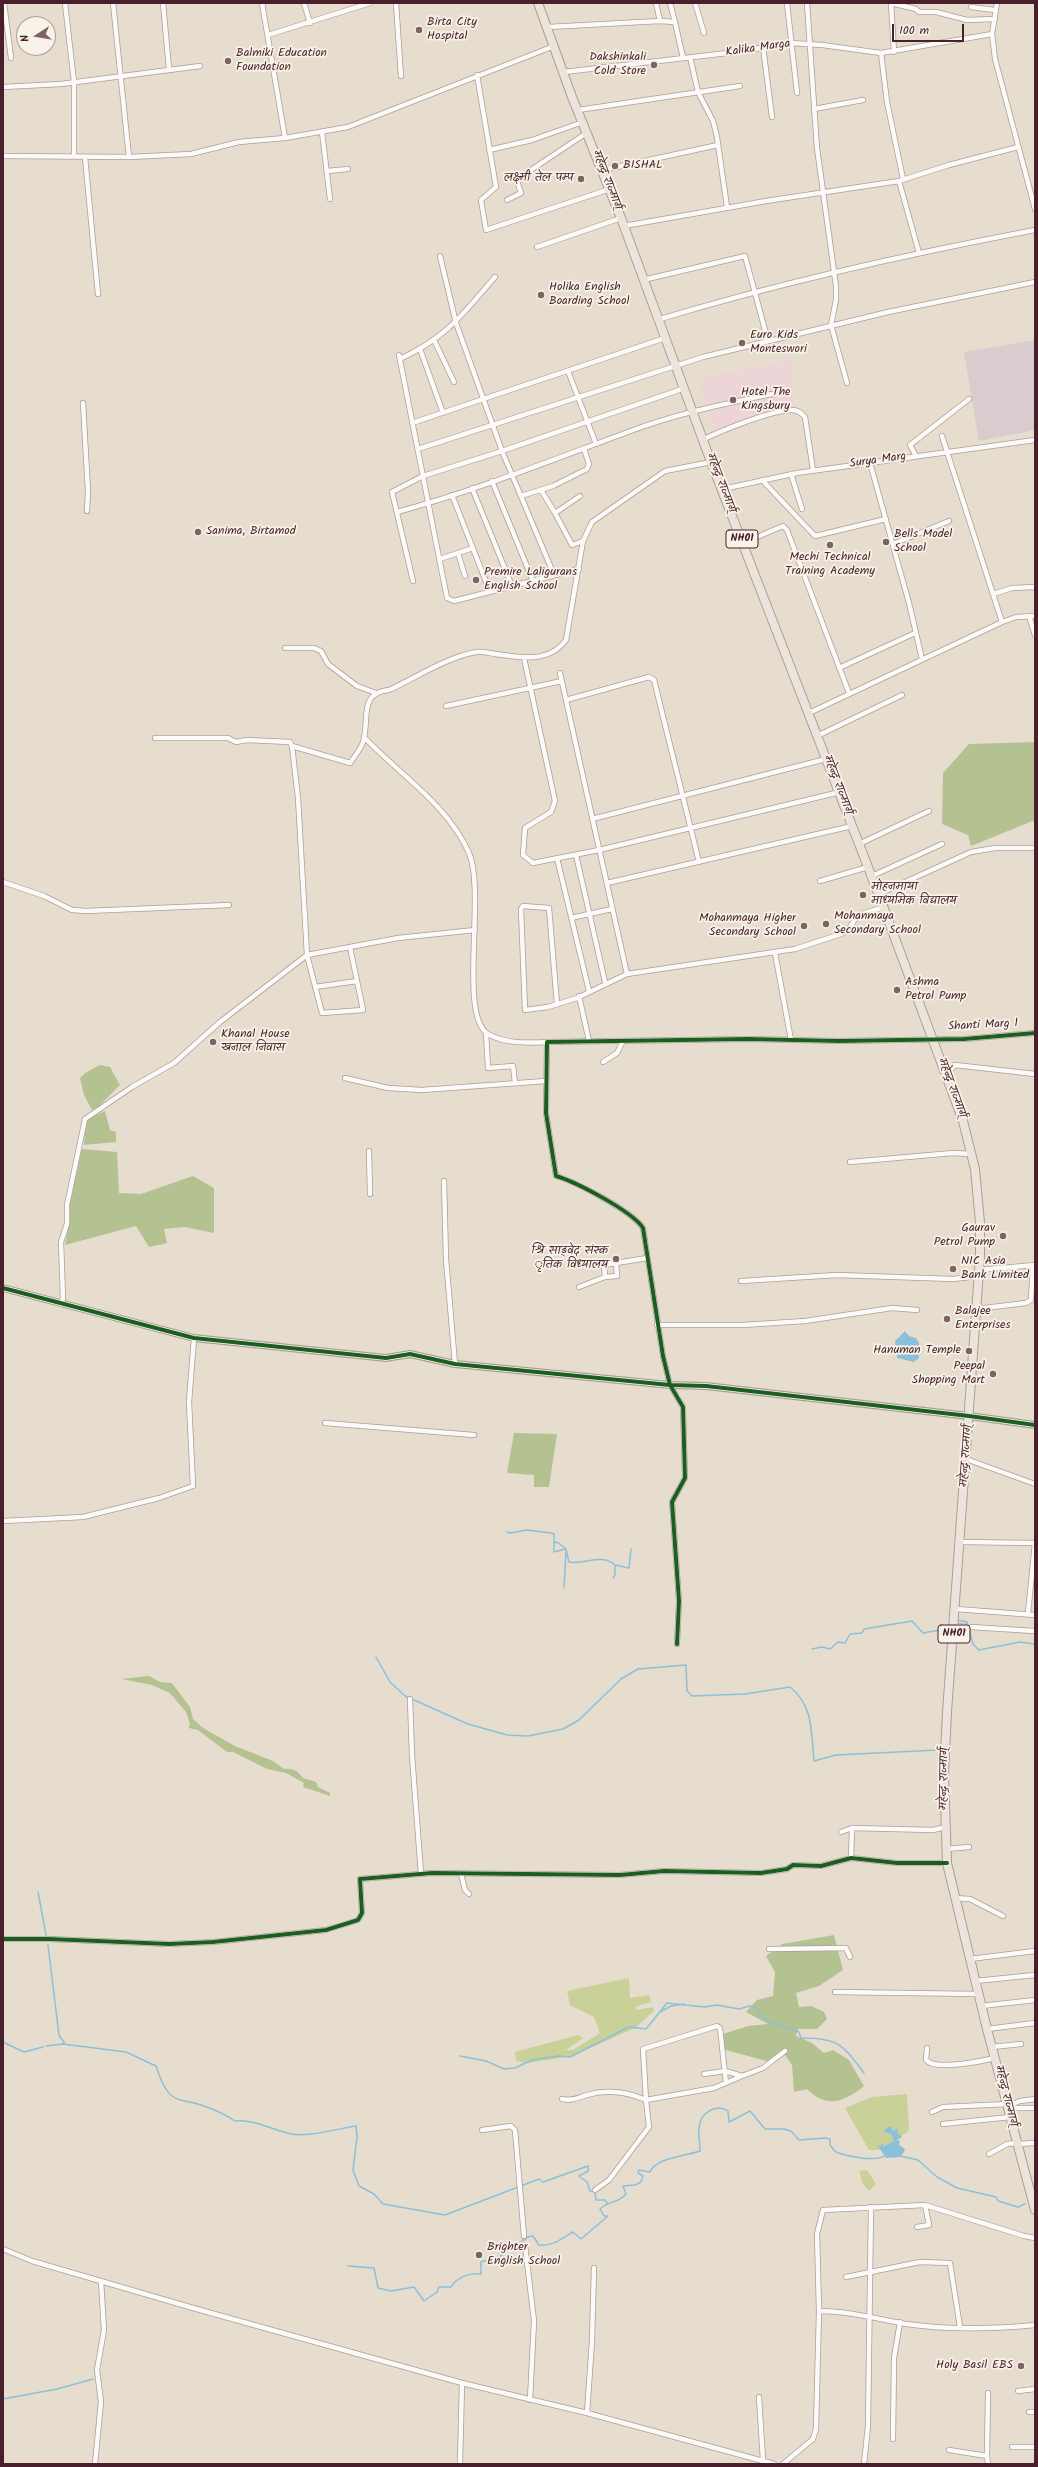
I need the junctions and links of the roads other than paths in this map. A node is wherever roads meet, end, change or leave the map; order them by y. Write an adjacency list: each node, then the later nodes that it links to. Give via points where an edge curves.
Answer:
1 (4, 3): 33 (street)
2 (65, 3): 42 (street)
3 (113, 3): 40 (street)
4 (162, 3): 37 (street)
5 (262, 3): 26 (street)
6 (304, 3): 22 (street)
7 (370, 3): 22 (street)
8 (396, 3): 41 (street)
9 (538, 3): 23 (highway, महेन्द्र राज्मार्ग् / NH01)
10 (656, 3): 20 (street)
11 (670, 3): 21 (street)
12 (696, 3): 24 (street)
13 (786, 3): 27 (street)
14 (807, 3): 28 (street)
15 (890, 3): 19 (street, via 919,12 936,12 967,20); 31 (street)
16 (997, 3): 18 (street)
17 (971, 7): 18 (street)
18 (995, 10): 19 (street)
19 (995, 19): 25 (street)
20 (660, 21): 21 (street); 23 (street)
21 (675, 22): 34 (street)
22 (310, 23): 26 (street)
23 (548, 27): 29 (highway, महेन्द्र राज्मार्ग् / NH01)
24 (704, 34)
25 (992, 34): 31 (street, Kalika Marga); 56 (street, via 995,59)
26 (268, 35): 54 (street)
27 (791, 44): 28 (street, Kalika Marga); 30 (street, Kalika Marga); 46 (street)
28 (810, 44): 32 (street, Kalika Marga); 48 (street)
29 (554, 46): 38 (highway, महेन्द्र राज्मार्ग् / NH01); 39 (street)
30 (763, 47): 35 (street, Kalika Marga); 50 (street)
31 (894, 52): 32 (street, Kalika Marga)
32 (881, 53): 65 (street)
33 (11, 58)
34 (684, 58): 35 (street, Kalika Marga); 38 (street, Kalika Marga)
35 (690, 58): 45 (street)
36 (200, 66): 37 (street)
37 (170, 69): 40 (street)
38 (564, 72): 49 (highway, महेन्द्र राज्मार्ग् / NH01)
39 (477, 75): 52 (street, via 348,127); 57 (street)
40 (119, 76): 42 (street); 61 (street)
41 (401, 76)
42 (74, 82): 44 (street); 59 (street)
43 (740, 86): 45 (street)
44 (3, 87)
45 (698, 92): 49 (street); 55 (street, via 712,121)
46 (797, 93)
47 (862, 100): 48 (street)
48 (814, 109): 67 (street)
49 (578, 110): 51 (highway, महेन्द्र राज्मार्ग् / NH01)
50 (772, 117)
51 (583, 122): 53 (highway, महेन्द्र राज्मार्ग् / NH01); 57 (street, via 532,140)
52 (322, 132): 54 (street); 64 (street)
53 (588, 132): 63 (highway, महेन्द्र राज्मार्ग् / NH01); 69 (street, via 519,178 517,182 521,193)
54 (285, 138): 61 (street, via 239,142 191,154)
55 (718, 145): 63 (street); 70 (street)
56 (1018, 147): 65 (street); 71 (street)
57 (489, 150): 66 (street, via 496,187 481,200 486,230)
58 (3, 156): 59 (street)
59 (74, 157): 60 (street)
60 (85, 157): 61 (street); 82 (street)
61 (129, 157)
62 (348, 169): 64 (street)
63 (603, 170): 66 (highway, महेन्द्र राज्मार्ग् / NH01)
64 (327, 172): 68 (street)
65 (901, 180): 67 (street); 75 (street)
66 (610, 189): 72 (highway, महेन्द्र राज्मार्ग् / NH01)
67 (825, 194): 70 (street); 77 (street)
68 (330, 198)
69 (507, 200)
70 (727, 207): 72 (street)
71 (1035, 209)
72 (622, 222): 74 (street); 79 (highway, महेन्द्र राज्मार्ग् / NH01)
73 (1035, 230): 75 (street)
74 (537, 247)
75 (919, 253): 77 (street)
76 (440, 256): 84 (street)
77 (834, 273): 81 (street); 85 (street, via 836,300)
78 (495, 277): 84 (street)
79 (643, 280): 81 (street, via 742,256 748,259); 83 (highway, महेन्द्र राज्मार्ग् / NH01)
80 (1035, 282): 85 (street)
81 (756, 291): 83 (street); 88 (street)
82 (98, 294)
83 (658, 320): 86 (highway, महेन्द्र राज्मार्ग् / NH01)
84 (456, 323): 87 (street); 97 (street)
85 (831, 325): 88 (street); 93 (street)
86 (665, 338): 90 (highway, महेन्द्र राज्मार्ग् / NH01); 91 (street)
87 (434, 340): 89 (street); 92 (street)
88 (768, 341): 90 (street)
89 (420, 349): 100 (street); 103 (street, via 399,357)
90 (676, 365): 94 (highway, महेन्द्र राज्मार्ग् / NH01); 96 (street)
91 (568, 371): 96 (street); 97 (street)
92 (454, 382)
93 (848, 383)
94 (685, 388): 101 (highway, महेन्द्र राज्मार्ग् / NH01); 102 (street)
95 (772, 394): 101 (street)
96 (579, 396): 102 (street); 104 (street)
97 (483, 399): 100 (street); 104 (street)
98 (969, 399): 113 (street, via 910,445)
99 (83, 403): 130 (street)
100 (443, 413): 103 (street)
101 (694, 413): 106 (highway, महेन्द्र राज्मार्ग् / NH01); 108 (street)
102 (588, 422): 108 (street); 112 (street)
103 (412, 423): 110 (street)
104 (495, 426): 110 (street); 112 (street)
105 (942, 436): 111 (street)
106 (704, 440): 114 (highway, महेन्द्र राज्मार्ग् / NH01); 116 (street, via 764,417 790,410 798,411 805,417)
107 (1035, 440): 111 (street, Surya Marg)
108 (596, 444): 109 (street)
109 (584, 449): 117 (street); 124 (street, via 589,464 587,469)
110 (418, 450): 119 (street)
111 (946, 451): 113 (street, Surya Marg); 149 (street)
112 (502, 452): 117 (street); 119 (street)
113 (916, 456): 115 (street, Surya Marg)
114 (711, 462): 123 (highway, महेन्द्र राज्मार्ग् / NH01); 135 (street, via 656,475 592,522)
115 (870, 463): 116 (street, Surya Marg); 133 (street)
116 (813, 470): 118 (street, Surya Marg)
117 (512, 474): 120 (street); 126 (street)
118 (791, 474): 121 (street, Surya Marg); 129 (street)
119 (423, 476): 128 (street); 131 (street, via 392,492)
120 (492, 480): 122 (street); 145 (street)
121 (762, 480): 123 (street, Surya Marg); 133 (street, via 815,536)
122 (472, 488): 125 (street); 146 (street)
123 (723, 489): 136 (highway, महेन्द्र राज्मार्ग् / NH01)
124 (541, 490): 126 (street); 132 (street)
125 (452, 496): 128 (street); 138 (street)
126 (521, 496): 143 (street)
127 (580, 496): 132 (street)
128 (428, 504): 131 (street); 140 (street)
129 (802, 509)
130 (87, 511)
131 (397, 512): 144 (street)
132 (555, 513): 135 (street, via 572,545)
133 (886, 519): 137 (street)
134 (949, 521): 137 (street)
135 (583, 541): 141 (street)
136 (743, 543): 158 (street, via 783,526 787,530); 167 (highway, महेन्द्र राज्मार्ग् / NH01)
137 (893, 544): 153 (street)
138 (473, 548): 139 (street); 148 (street)
139 (458, 554): 140 (street); 142 (street)
140 (440, 559): 148 (street, via 447,598 454,601)
141 (579, 569): 143 (street); 156 (street, via 566,640 560,649 546,656)
142 (465, 576)
143 (554, 576): 145 (street)
144 (413, 581)
145 (533, 581): 146 (street)
146 (512, 586): 148 (street)
147 (1035, 587): 149 (street, via 1012,588)
148 (490, 592)
149 (993, 594): 152 (street)
150 (1029, 616): 151 (street); 152 (street); 154 (street)
151 (1035, 616)
152 (1002, 622): 157 (street)
153 (915, 633): 157 (street); 158 (street)
154 (1035, 635)
155 (285, 648): 162 (street, via 314,648 321,651 328,664 357,686)
156 (524, 658): 161 (street); 162 (street, via 479,652 455,659 389,690)
157 (922, 659): 163 (street)
158 (839, 668): 163 (street)
159 (560, 673): 160 (street)
160 (562, 681): 161 (street); 165 (street)
161 (531, 688): 166 (street); 184 (street, via 555,801 551,812 525,828 523,855 533,863)
162 (376, 693): 169 (street, via 368,701)
163 (849, 693): 167 (street)
164 (902, 695): 168 (street)
165 (566, 700): 174 (street, via 652,677); 176 (street)
166 (446, 706)
167 (808, 713): 168 (highway, महेन्द्र राज्मार्ग् / NH01)
168 (818, 736): 172 (highway, महेन्द्र राज्मार्ग् / NH01)
169 (364, 737): 171 (street, via 350,763); 197 (street, via 434,803 469,854 476,877)
170 (156, 738): 171 (street, via 228,738 236,742 290,742)
171 (292, 746): 200 (street, via 298,798)
172 (826, 759): 173 (highway, महेन्द्र राज्मार्ग् / NH01); 174 (street)
173 (840, 792): 177 (highway, महेन्द्र राज्मार्ग् / NH01); 178 (street)
174 (683, 794): 176 (street); 178 (street)
175 (930, 811): 179 (street)
176 (592, 819): 182 (street)
177 (852, 826): 179 (highway, महेन्द्र राज्मार्ग् / NH01); 185 (street)
178 (691, 828): 182 (street); 185 (street)
179 (859, 844): 186 (highway, महेन्द्र राज्मार्ग् / NH01)
180 (942, 844): 187 (street)
181 (1035, 848): 191 (street, via 995,848 971,852)
182 (599, 850): 183 (street); 190 (street)
183 (576, 855): 184 (street); 195 (street)
184 (558, 858): 196 (street)
185 (699, 862): 190 (street)
186 (868, 868): 187 (highway, महेन्द्र राज्मार्ग् / NH01); 188 (street)
187 (872, 876): 191 (highway, महेन्द्र राज्मार्ग् / NH01)
188 (820, 881)
189 (3, 882): 192 (street, via 44,896 72,910)
190 (607, 883): 194 (street)
191 (879, 894): 193 (highway, महेन्द्र राज्मार्ग् / NH01)
192 (229, 905)
193 (884, 907): 199 (street, via 855,919 849,929 841,934); 210 (highway, महेन्द्र राज्मार्ग् / NH01)
194 (612, 909): 195 (street); 201 (street)
195 (590, 914): 196 (street); 203 (street)
196 (571, 918): 205 (street)
197 (475, 930): 198 (street, via 398,938); 208 (street, via 473,1003)
198 (350, 947): 200 (street); 202 (street)
199 (774, 953): 201 (street); 211 (street)
200 (307, 955): 204 (street); 234 (street, via 220,1022 174,1063 132,1087 85,1119 67,1205 67,1224 61,1242)
201 (627, 974): 203 (street)
202 (357, 981): 204 (street); 204 (street, via 363,1010 322,1013)
203 (606, 982): 205 (street)
204 (315, 986)
205 (589, 991): 206 (street)
206 (579, 996): 207 (street); 212 (street)
207 (557, 1004): 207 (street, via 525,1010 521,909 523,906 548,908)
208 (486, 1033): 214 (street, Shanti Marg 1, via 501,1040 522,1043); 220 (street, via 488,1068 512,1066)
209 (1035, 1033): 210 (street, Shanti Marg 1, via 964,1039)
210 (933, 1038): 211 (street, Shanti Marg 1); 217 (highway, महेन्द्र राज्मार्ग् / NH01)
211 (791, 1040): 213 (street, Shanti Marg 1)
212 (588, 1041): 213 (street, Shanti Marg 1); 214 (street, Shanti Marg 1)
213 (623, 1041): 215 (street, via 617,1053)
214 (547, 1042): 219 (street)
215 (603, 1062)
216 (1035, 1074): 217 (street, via 955,1065)
217 (946, 1075): 222 (highway, महेन्द्र राज्मार्ग् / NH01)
218 (345, 1078): 220 (street, via 388,1088 422,1090)
219 (546, 1081): 220 (street); 226 (street, via 546,1113 556,1176 571,1181 631,1215 643,1228)
220 (515, 1083)
221 (369, 1151): 225 (street)
222 (972, 1154): 223 (street, via 953,1153); 229 (highway, महेन्द्र राज्मार्ग् / NH01, via 980,1223)
223 (850, 1162)
224 (444, 1180): 239 (street, via 446,1259)
225 (370, 1194)
226 (647, 1258): 227 (street); 237 (street)
227 (616, 1263): 230 (street, via 604,1265); 230 (street, via 617,1276)
228 (1034, 1265): 229 (street); 235 (street, via 1031,1300 1026,1303)
229 (979, 1273): 231 (street, via 953,1279 837,1276); 235 (highway, महेन्द्र राज्मार्ग् / NH01)
230 (605, 1277): 232 (street)
231 (741, 1281)
232 (579, 1287)
233 (3, 1288): 234 (street)
234 (61, 1304): 238 (street)
235 (976, 1309): 241 (highway, महेन्द्र राज्मार्ग् / NH01)
236 (917, 1310): 237 (street, via 892,1308 805,1321 743,1325)
237 (658, 1325): 240 (street)
238 (194, 1338): 239 (street, via 386,1358 410,1354); 247 (street, via 189,1402 192,1486 159,1498 83,1518)
239 (455, 1364): 240 (street)
240 (670, 1385): 241 (street, via 706,1386); 254 (street, via 683,1407 684,1478 672,1502 679,1601)
241 (970, 1416): 243 (street); 245 (highway, महेन्द्र राज्मार्ग् / NH01)
242 (325, 1423): 244 (street)
243 (1035, 1425)
244 (474, 1435)
245 (966, 1459): 246 (street); 248 (highway, महेन्द्र राज्मार्ग् / NH01)
246 (1035, 1484)
247 (3, 1521)
248 (961, 1542): 249 (highway, महेन्द्र राज्मार्ग् / NH01); 250 (street, via 1034,1543)
249 (956, 1609): 250 (street); 252 (highway, महेन्द्र राज्मार्ग् / NH01)
250 (1028, 1613): 251 (street)
251 (1035, 1615)
252 (955, 1626): 253 (street); 256 (highway, महेन्द्र राज्मार्ग् / NH01, via 944,1774)
253 (1034, 1630)
254 (677, 1644)
255 (410, 1699): 263 (street)
256 (946, 1827): 257 (street, via 934,1830); 260 (highway, महेन्द्र राज्मार्ग् / NH01)
257 (852, 1828): 258 (street); 261 (street)
258 (841, 1832)
259 (969, 1847): 260 (street)
260 (946, 1849): 262 (highway, महेन्द्र राज्मार्ग् / NH01)
261 (851, 1858): 262 (street, via 897,1863); 264 (street, via 821,1866 793,1865 787,1869 760,1873 664,1871 620,1875)
262 (947, 1863): 266 (highway, महेन्द्र राज्मार्ग् / NH01)
263 (421, 1874): 264 (street); 268 (street, via 360,1879 362,1912 358,1920 326,1930 269,1938 169,1944 49,1938)
264 (461, 1874): 265 (street, via 464,1890)
265 (469, 1894)
266 (954, 1898): 267 (street, via 970,1899); 272 (highway, महेन्द्र राज्मार्ग् / NH01)
267 (1003, 1916)
268 (3, 1939)
269 (769, 1949): 271 (street, via 846,1948)
270 (1035, 1951): 272 (street)
271 (850, 1957)
272 (970, 1959): 274 (highway, महेन्द्र राज्मार्ग् / NH01)
273 (1035, 1975): 274 (street)
274 (975, 1981): 276 (highway, महेन्द्र राज्मार्ग् / NH01)
275 (835, 1992): 276 (street)
276 (978, 1994): 278 (highway, महेन्द्र राज्मार्ग् / NH01)
277 (1035, 2000): 278 (street)
278 (981, 2006): 280 (highway, महेन्द्र राज्मार्ग् / NH01)
279 (1035, 2023): 280 (street)
280 (987, 2029): 282 (highway, महेन्द्र राज्मार्ग् / NH01)
281 (1021, 2044): 282 (street)
282 (992, 2047): 285 (highway, महेन्द्र राज्मार्ग् / NH01)
283 (927, 2048): 285 (street, via 926,2060 932,2064 973,2063)
284 (785, 2051): 288 (street, via 763,2068)
285 (995, 2058): 293 (highway, महेन्द्र राज्मार्ग् / NH01)
286 (725, 2071): 287 (street); 288 (street); 289 (street); 292 (street, via 720,2028 717,2026 646,2047 642,2054)
287 (704, 2074)
288 (742, 2076): 289 (street)
289 (726, 2083): 292 (street, via 714,2088)
290 (562, 2099): 292 (street, via 574,2100 595,2093 627,2092)
291 (1035, 2099): 293 (street)
292 (646, 2100): 302 (street, via 649,2127 609,2180)
293 (1008, 2106): 294 (street); 295 (street, via 943,2107); 296 (highway, महेन्द्र राज्मार्ग् / NH01)
294 (1035, 2108)
295 (932, 2112)
296 (1010, 2118): 297 (street); 300 (highway, महेन्द्र राज्मार्ग् / NH01)
297 (943, 2124)
298 (482, 2130): 307 (street, via 511,2126 515,2130)
299 (1035, 2143): 300 (street)
300 (1018, 2144): 301 (street, via 1007,2144); 305 (highway, महेन्द्र राज्मार्ग् / NH01)
301 (988, 2154)
302 (595, 2190)
303 (925, 2205): 304 (street); 306 (street, via 929,2224); 308 (street)
304 (870, 2207): 312 (street); 315 (street, via 823,2210 817,2234)
305 (1035, 2210)
306 (917, 2227)
307 (524, 2236)
308 (1035, 2238)
309 (525, 2245): 325 (street, via 534,2320)
310 (3, 2250): 314 (street)
311 (594, 2268): 328 (street)
312 (870, 2272): 313 (street); 316 (street); 319 (street, via 920,2262 950,2263)
313 (846, 2277)
314 (101, 2282): 320 (street); 335 (street, via 104,2330 97,2370 100,2402)
315 (819, 2311): 316 (street); 338 (street, via 816,2429 813,2439)
316 (869, 2316): 317 (street); 339 (street, via 868,2426)
317 (900, 2322): 319 (street); 329 (street, via 894,2358)
318 (1035, 2325): 319 (street)
319 (960, 2327)
320 (462, 2383): 325 (street); 336 (street)
321 (1035, 2388): 322 (street)
322 (1018, 2390)
323 (988, 2393): 333 (street)
324 (760, 2397): 334 (street)
325 (530, 2400): 328 (street)
326 (1029, 2412): 327 (street)
327 (1035, 2412)
328 (587, 2413): 334 (street)
329 (893, 2439)
330 (1012, 2447): 331 (street)
331 (1035, 2447)
332 (949, 2450): 333 (street)
333 (987, 2456): 340 (street)
334 (762, 2460): 337 (street)
335 (95, 2464)
336 (460, 2464)
337 (774, 2464)
338 (783, 2464)
339 (864, 2464)
340 (988, 2464)

